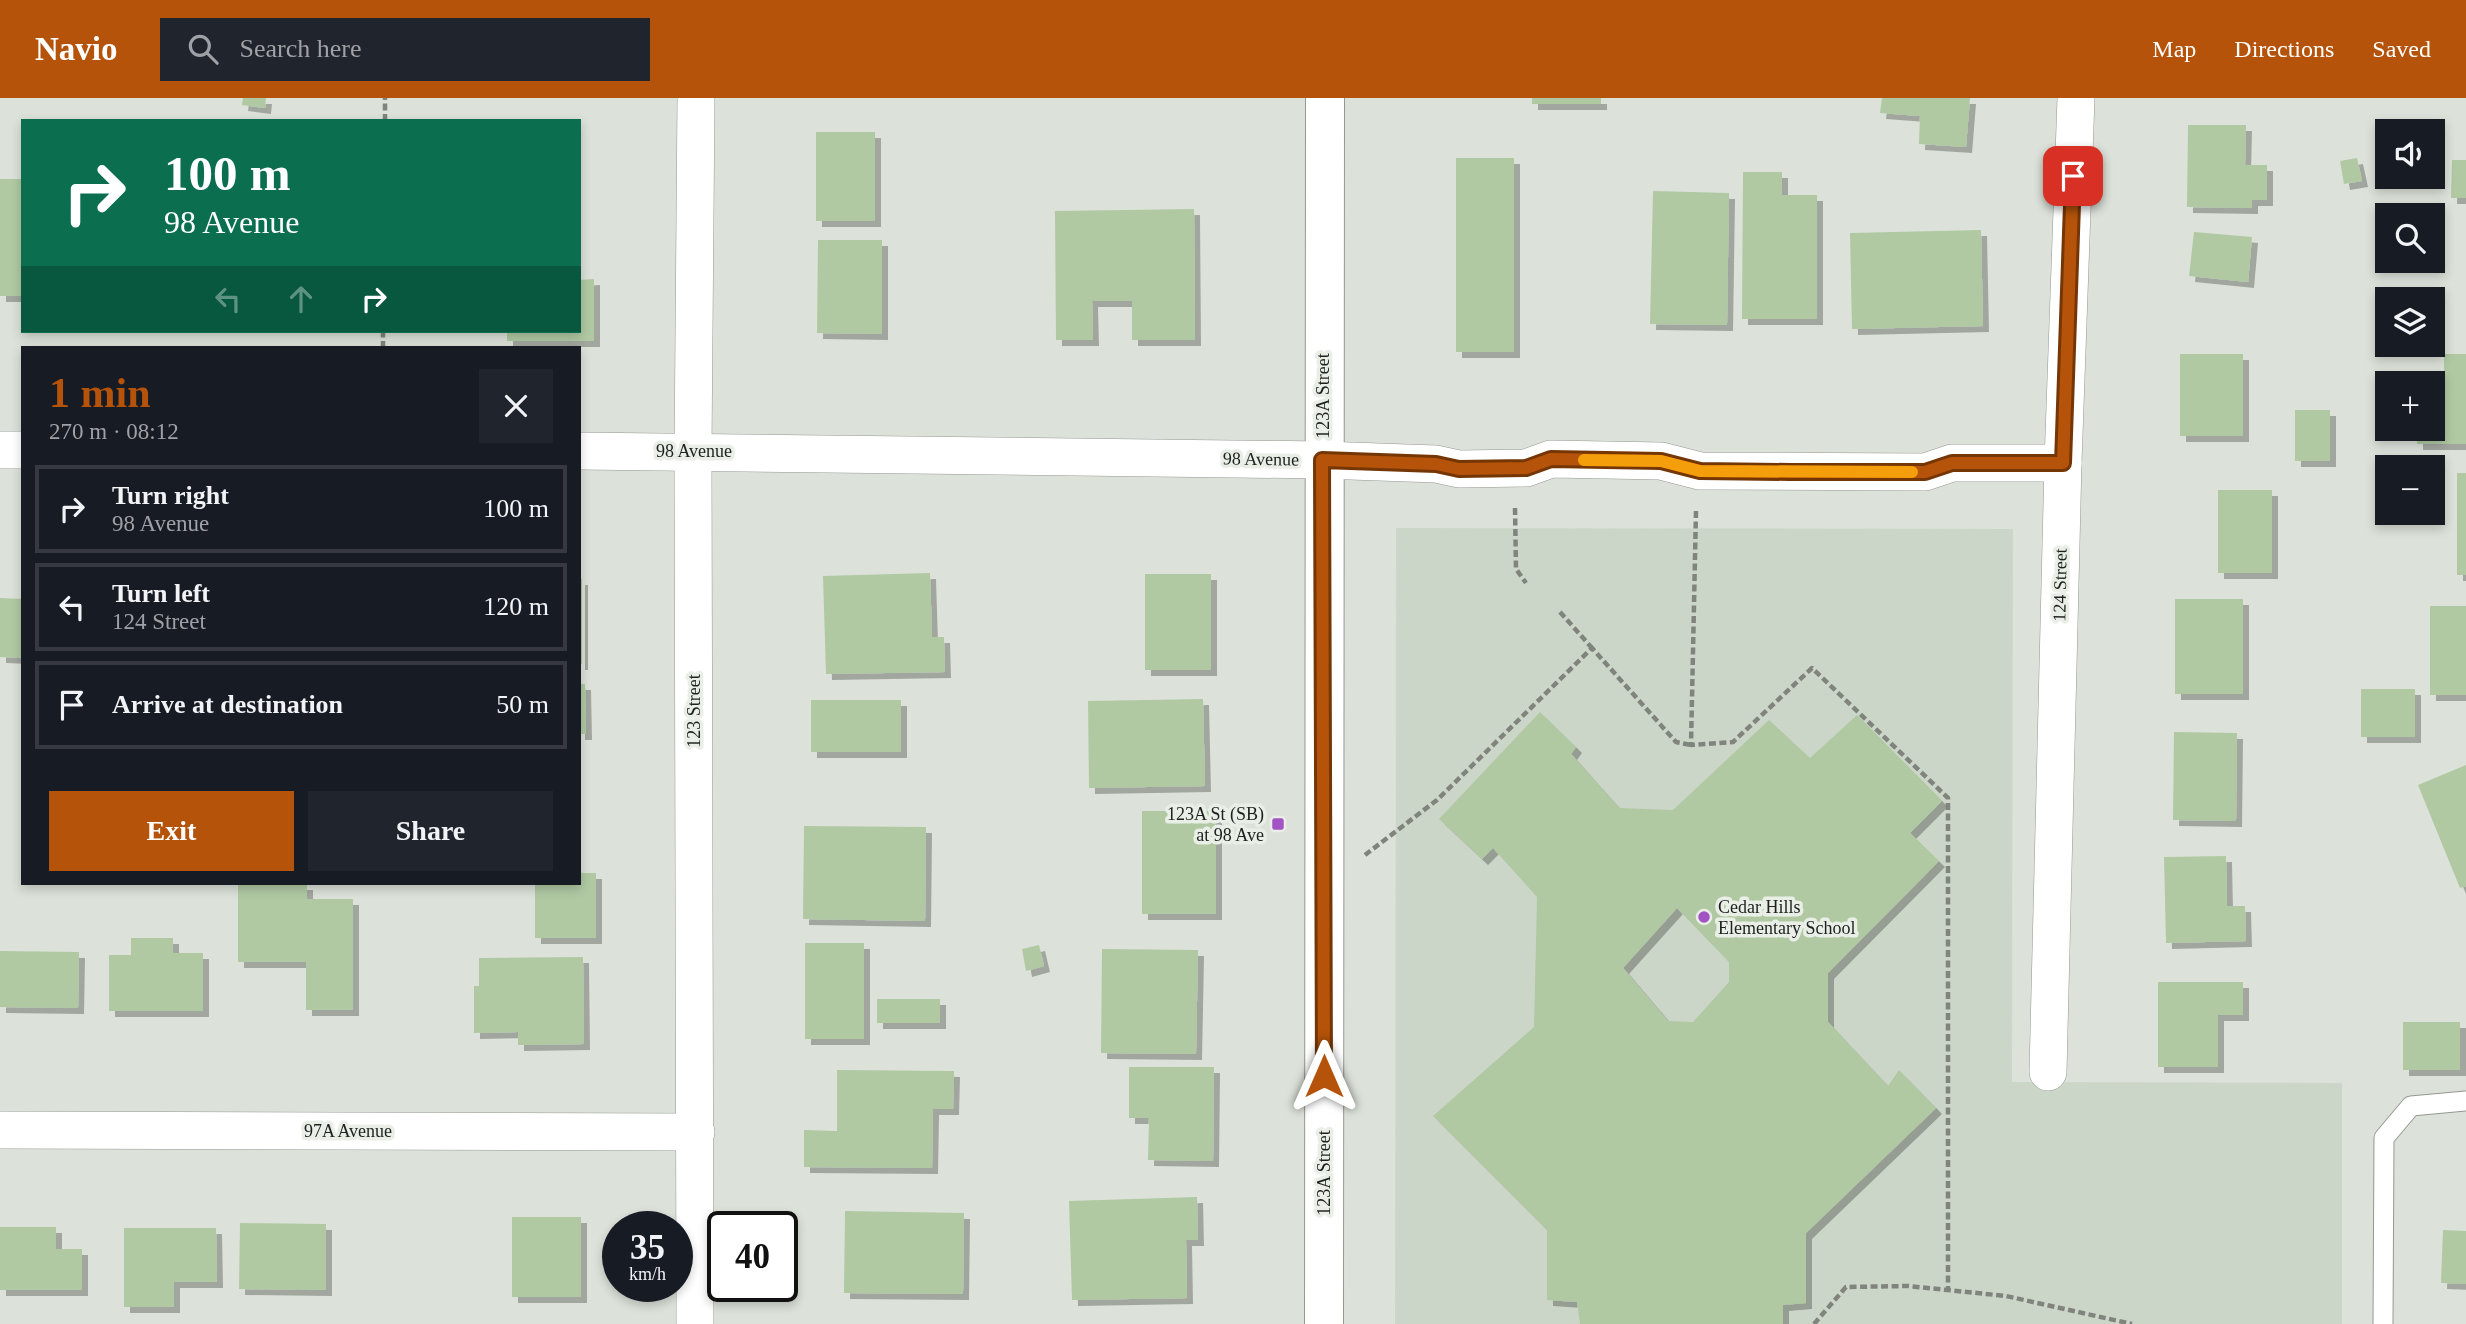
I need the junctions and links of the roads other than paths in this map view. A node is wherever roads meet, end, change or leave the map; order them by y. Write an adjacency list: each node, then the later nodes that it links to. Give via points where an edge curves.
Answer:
1 (696, 98): 7 (street, 123 Street)
2 (1325, 98): 8 (street, 123A Street)
3 (2076, 98): 9 (street, 124 Street)
4 (0, 450): 5 (street)
5 (21, 450)
6 (581, 451): 7 (street, 98 Avenue)
7 (693, 451): 8 (street, 98 Avenue); 13 (street, 123 Street)
8 (1322, 460): 9 (street, 98 Avenue, via 1459,469 1526,468 1551,459 1661,461 1700,471 1800,472 1925,472 1952,463); 15 (street, 123A Street)
9 (2063, 463): 10 (street, 124 Street)
10 (2048, 1072)
11 (2466, 1101): 16 (lane, via 2411,1107 2384,1138)
12 (0, 1130): 13 (street, 97A Avenue)
13 (696, 1132): 14 (street, 123 Street)
14 (695, 1324)
15 (1324, 1324)
16 (2383, 1324)

